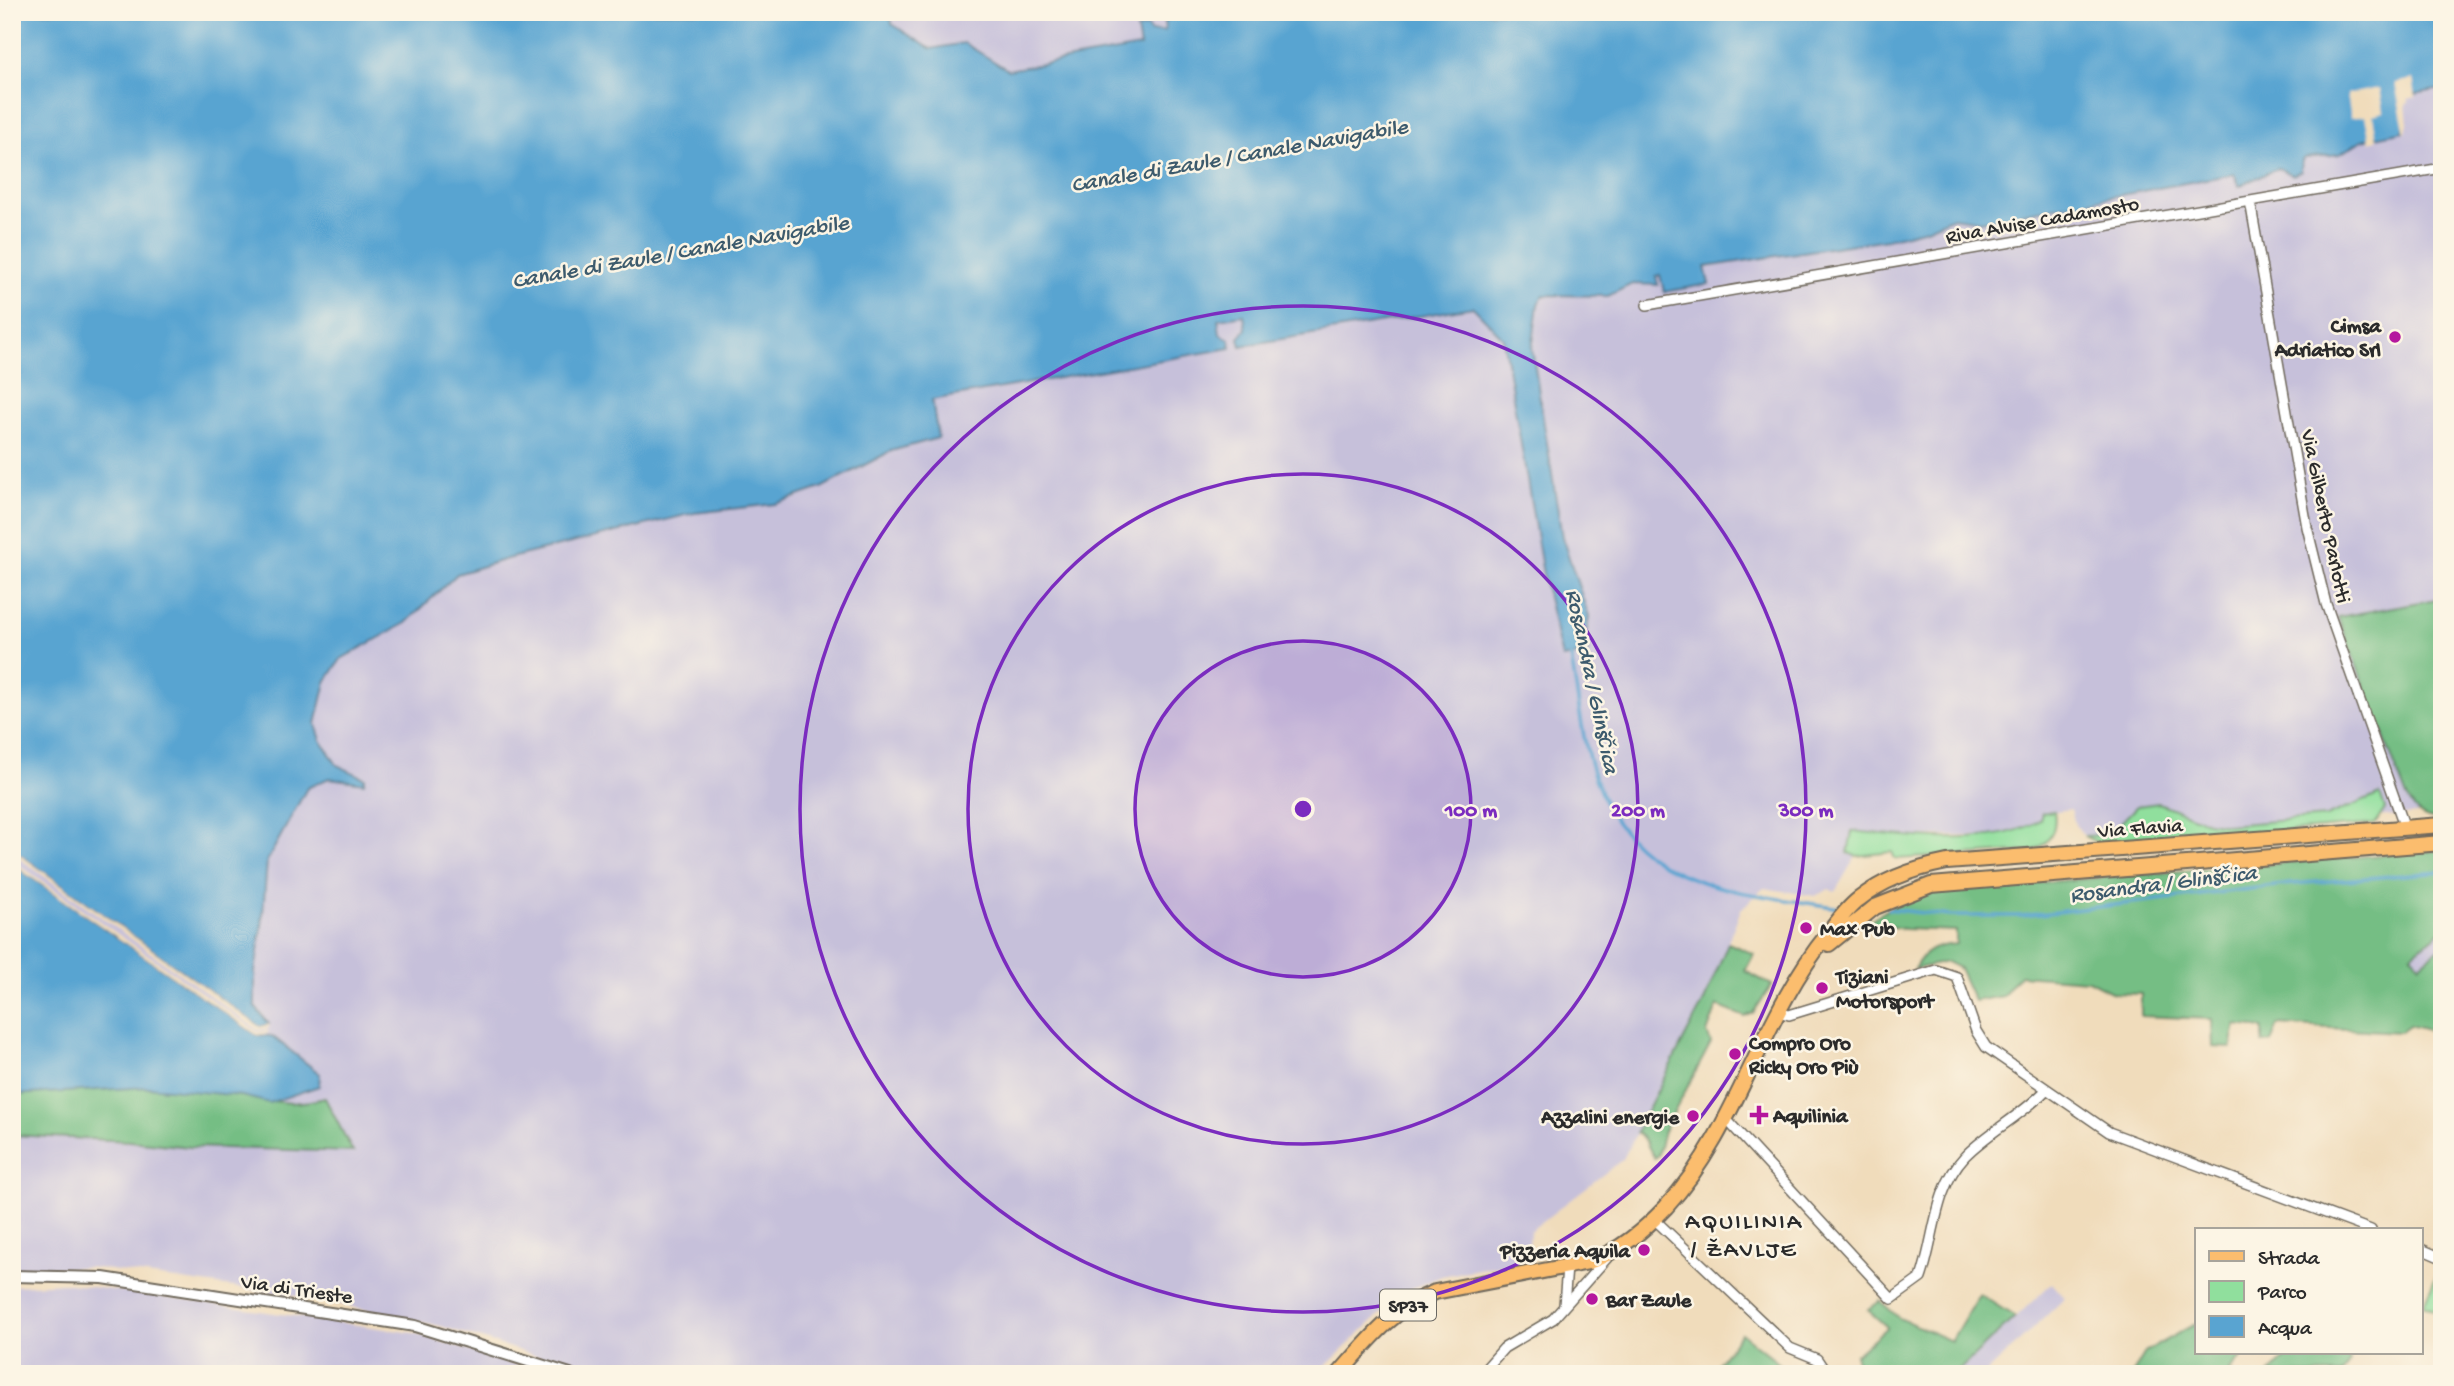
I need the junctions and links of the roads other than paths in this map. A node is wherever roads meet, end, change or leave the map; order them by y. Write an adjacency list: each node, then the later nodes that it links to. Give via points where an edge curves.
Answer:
1 (2442, 168): 2 (street, Riva Alvise Cadamosto)
2 (2250, 201): 3 (street, Riva Alvise Cadamosto); 5 (street, Via Gilberto Parlotti, via 2307,527 2326,604)
3 (1647, 305)
4 (2442, 825): 5 (main road, Via Flavia)
5 (2405, 828): 7 (main road, Via Flavia / SP37, via 1947,862 1897,877 1852,906)
6 (2442, 843): 7 (main road, Via Flavia / SP37, via 1946,882 1875,907)
7 (1804, 966): 8 (main road, SP37)
8 (1778, 1012): 9 (street, via 1789,1015 1945,971 1957,977 1986,1047); 10 (main road, SP37)
9 (2045, 1091): 10 (street, via 1959,1164 1938,1207 1921,1278 1892,1299); 12 (street, via 2109,1132)
10 (1727, 1120): 11 (main road, SP37, via 1703,1160)
11 (1654, 1219): 14 (main road, SP37); 22 (street, via 1790,1348 1816,1359)
12 (2366, 1228)
13 (2422, 1249): 15 (street)
14 (1611, 1254): 16 (main road, SP37); 18 (street)
15 (2442, 1258)
16 (1567, 1267): 18 (street); 20 (main road, SP37, via 1417,1299 1368,1340)
17 (12, 1276): 19 (street, Via di Trieste, via 103,1278 396,1323 441,1332)
18 (1564, 1307): 21 (street, via 1553,1320 1504,1348)
19 (570, 1374)
20 (1339, 1374)
21 (1481, 1374)
22 (1827, 1374)

